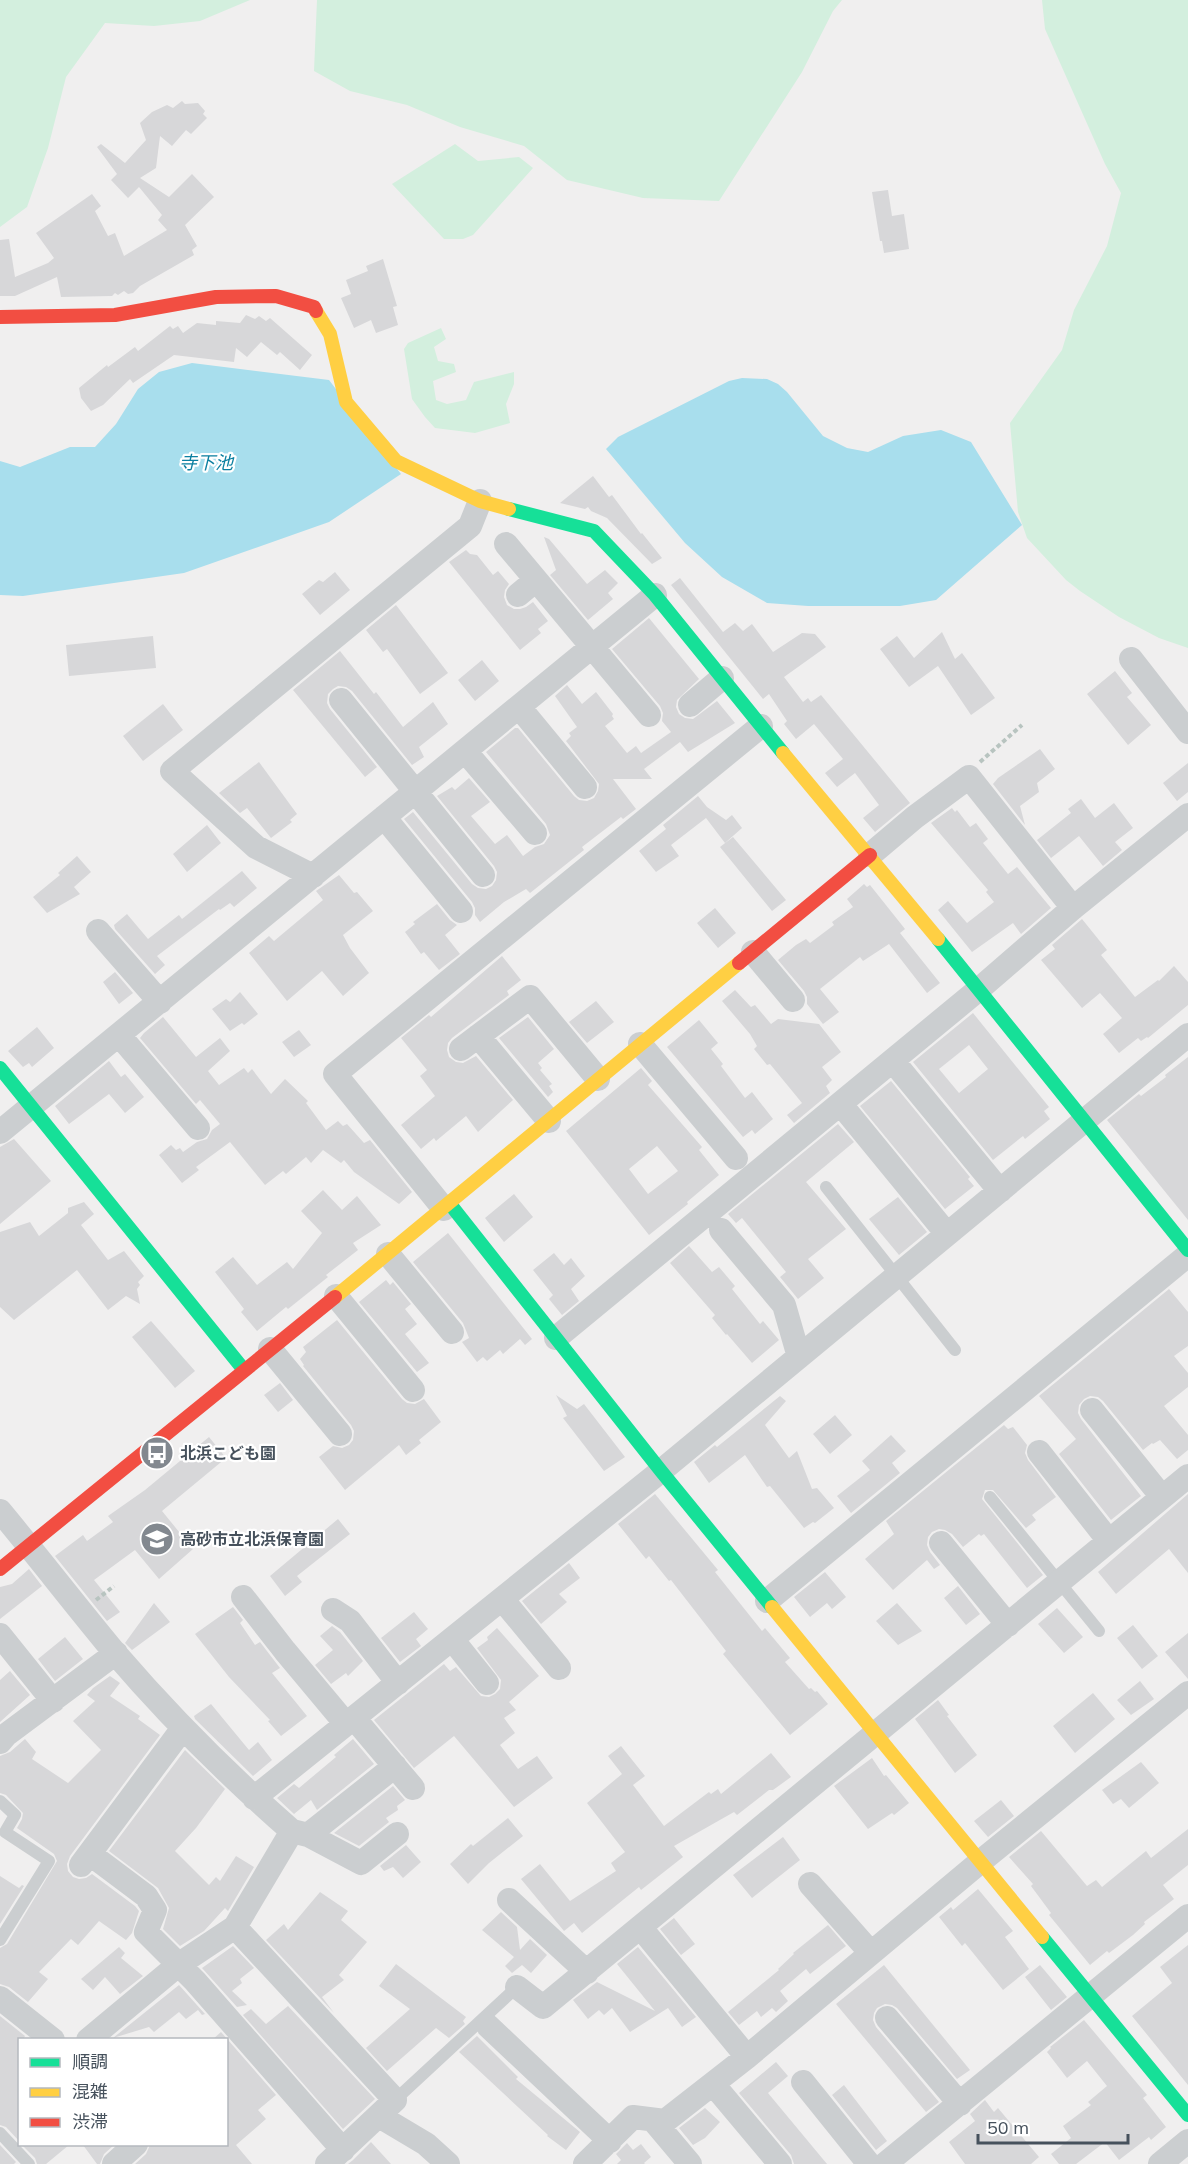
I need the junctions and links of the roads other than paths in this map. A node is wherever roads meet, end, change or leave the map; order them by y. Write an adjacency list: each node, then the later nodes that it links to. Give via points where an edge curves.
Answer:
1 (0, 317): 2 (street, via 115,315 216,297 276,296 314,308 330,334 346,402 396,461)
2 (480, 501): 4 (street, via 594,531); 22 (street, via 470,526 172,771 256,847)
3 (506, 544): 5 (street, via 527,587)
4 (655, 595): 5 (street); 7 (street)
5 (591, 648): 10 (street); 11 (street)
6 (1131, 659): 13 (street)
7 (722, 678): 9 (street); 12 (street)
8 (341, 700): 16 (street)
9 (690, 705)
10 (519, 707): 14 (street); 15 (street)
11 (649, 715)
12 (761, 726): 20 (street); 45 (street, via 335,1074)
13 (1188, 732)
14 (465, 751): 16 (street); 19 (street)
15 (585, 787)
16 (416, 791): 18 (street); 21 (street)
17 (1188, 815): 23 (street)
18 (384, 817): 22 (street); 24 (street)
19 (535, 833)
20 (870, 855): 23 (street, via 969,777); 26 (street); 27 (street)
21 (483, 875)
22 (313, 876): 29 (street)
23 (1073, 908): 27 (street)
24 (460, 911)
25 (98, 931): 29 (street)
26 (753, 952): 28 (street); 32 (street)
27 (978, 990): 38 (street); 54 (street)
28 (793, 1000)
29 (160, 1002): 30 (street)
30 (119, 1035): 36 (street); 40 (street)
31 (1188, 1035): 38 (street)
32 (640, 1044): 35 (street); 42 (street)
33 (897, 1066): 44 (street)
34 (0, 1068): 36 (street)
35 (598, 1079): 39 (street); 39 (street, via 530,997 470,1043)
36 (32, 1107): 41 (street); 58 (street)
37 (843, 1107): 46 (street)
38 (1085, 1120): 44 (street); 48 (street)
39 (549, 1121): 45 (street)
40 (199, 1127)
41 (0, 1132)
42 (736, 1158)
43 (826, 1188): 51 (lane)
44 (1000, 1191): 46 (street)
45 (447, 1207): 49 (street); 54 (street)
46 (947, 1234): 51 (street)
47 (736, 1238): 57 (street, via 784,1305)
48 (1188, 1250)
49 (388, 1254): 52 (street); 53 (street)
50 (1188, 1255): 75 (street)
51 (897, 1276): 56 (lane); 57 (street)
52 (336, 1296): 55 (street); 59 (street)
53 (439, 1325)
54 (556, 1338): 63 (street)
55 (270, 1349): 58 (street); 61 (street)
56 (955, 1350)
57 (799, 1357): 63 (street)
58 (244, 1370): 70 (street)
59 (413, 1390)
60 (1092, 1410): 66 (street)
61 (340, 1434)
62 (1039, 1452): 68 (street)
63 (661, 1471): 74 (street); 75 (street)
64 (1188, 1476): 66 (street)
65 (990, 1497): 72 (lane)
66 (1162, 1497): 68 (street)
67 (0, 1511): 70 (street)
68 (1110, 1541): 72 (street)
69 (941, 1544): 77 (street)
70 (29, 1546): 71 (street); 81 (street)
71 (0, 1569)
72 (1060, 1582): 77 (street); 78 (lane)
73 (243, 1597): 87 (street)
74 (502, 1599): 80 (street); 82 (street)
75 (767, 1601): 89 (street)
76 (333, 1610): 83 (street, via 350,1621)
77 (1008, 1625): 89 (street)
78 (1099, 1631)
79 (0, 1635): 86 (street)
80 (452, 1640): 83 (street); 84 (street)
81 (116, 1653): 86 (street); 88 (street)
82 (559, 1668)
83 (398, 1683): 87 (street)
84 (487, 1683)
85 (1188, 1693): 97 (street)
86 (53, 1701): 90 (street)
87 (350, 1721): 91 (street); 93 (street)
88 (183, 1728): 93 (street); 105 (street, via 86,1860 146,1896 155,1910 146,1932)
89 (875, 1735): 97 (street); 102 (street)
90 (0, 1742)
91 (395, 1766): 92 (street); 95 (street)
92 (413, 1788)
93 (255, 1798): 95 (street)
94 (0, 1801): 103 (lane, via 15,1815 4,1832 49,1861)
95 (300, 1833): 96 (street, via 361,1863); 101 (street)
96 (397, 1834)
97 (980, 1862): 104 (street); 108 (street)
98 (810, 1884): 104 (street)
99 (509, 1900): 106 (street)
100 (1188, 1916): 108 (street)
101 (235, 1927): 105 (street); 118 (street)
102 (640, 1928): 106 (street); 114 (street)
103 (0, 1940)
104 (871, 1953): 114 (street)
105 (178, 1965): 113 (street); 125 (street, via 195,1981)
106 (587, 1972): 107 (street, via 543,2007)
107 (517, 1987): 118 (lane)
108 (1091, 1997): 117 (street); 119 (street)
109 (0, 1998): 112 (street)
110 (887, 2018): 117 (street)
111 (488, 2026): 124 (street)
112 (50, 2038)
113 (90, 2038)
114 (747, 2057): 116 (street)
115 (803, 2082): 131 (street, via 815,2114)
116 (713, 2084): 120 (street, via 665,2121); 130 (street)
117 (960, 2104): 132 (street)
118 (387, 2108): 125 (street); 128 (street)
119 (1188, 2115)
120 (653, 2120): 124 (street, via 633,2117); 129 (street)
121 (0, 2133): 126 (lane)
122 (1188, 2141): 133 (street)
123 (135, 2146): 127 (street)
124 (599, 2156)
125 (335, 2157)
126 (29, 2164)
127 (114, 2164)
128 (448, 2164)
129 (690, 2164)
130 (780, 2164)
131 (869, 2164)
132 (885, 2164)
133 (1160, 2164)

